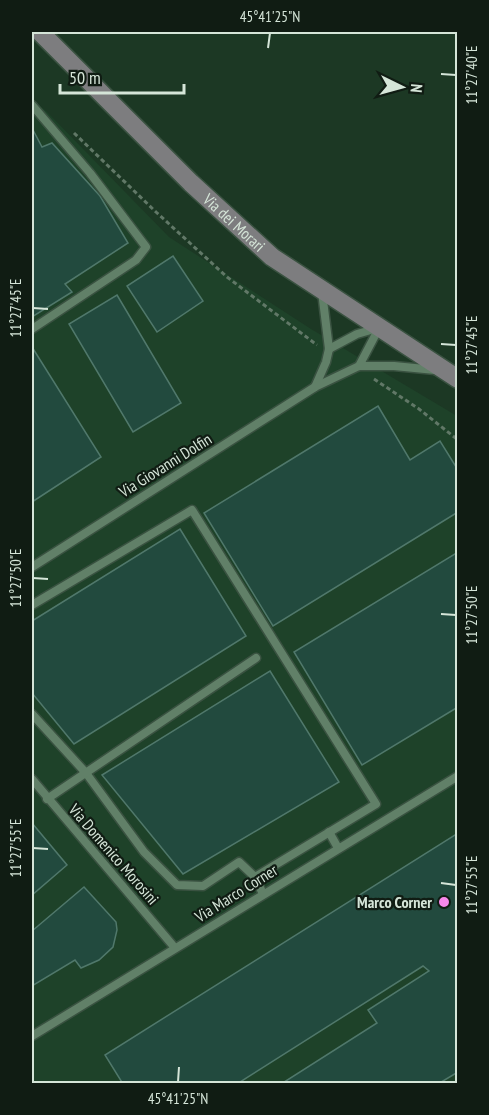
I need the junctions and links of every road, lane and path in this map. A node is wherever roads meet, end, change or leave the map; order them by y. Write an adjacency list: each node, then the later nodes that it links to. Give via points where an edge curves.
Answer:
1 (39, 32): 4 (street, Via dei Morari, via 191,183 272,257)
2 (32, 105): 6 (lane, via 146,247 136,260)
3 (72, 131): 7 (path, via 227,277)
4 (322, 290): 5 (street, Via dei Morari); 7 (lane)
5 (379, 328): 7 (lane, via 357,334); 8 (lane); 9 (street, Via dei Morari)
6 (32, 329)
7 (328, 351): 10 (lane)
8 (356, 366): 9 (lane, Via Giovanni Dolfin, via 394,366); 10 (lane, Via Giovanni Dolfin); 11 (path)
9 (452, 375)
10 (315, 387): 12 (lane, Via Giovanni Dolfin)
11 (458, 440)
12 (32, 567)
13 (32, 605): 20 (lane, via 192,510 376,804)
14 (256, 658): 16 (lane)
15 (32, 714): 16 (lane)
16 (86, 773): 19 (lane); 22 (lane, via 144,852 177,885 203,886 239,862)
17 (458, 776): 21 (lane, Via Marco Corner)
18 (32, 779): 19 (lane, Via Domenico Morosini)
19 (47, 799): 24 (lane, Via Domenico Morosini)
20 (328, 832): 21 (lane); 22 (lane)
21 (338, 849): 23 (lane, Via Marco Corner)
22 (255, 877): 23 (lane)
23 (263, 894): 24 (lane, Via Marco Corner)
24 (175, 948): 25 (lane, Via Marco Corner)
25 (32, 1036)

